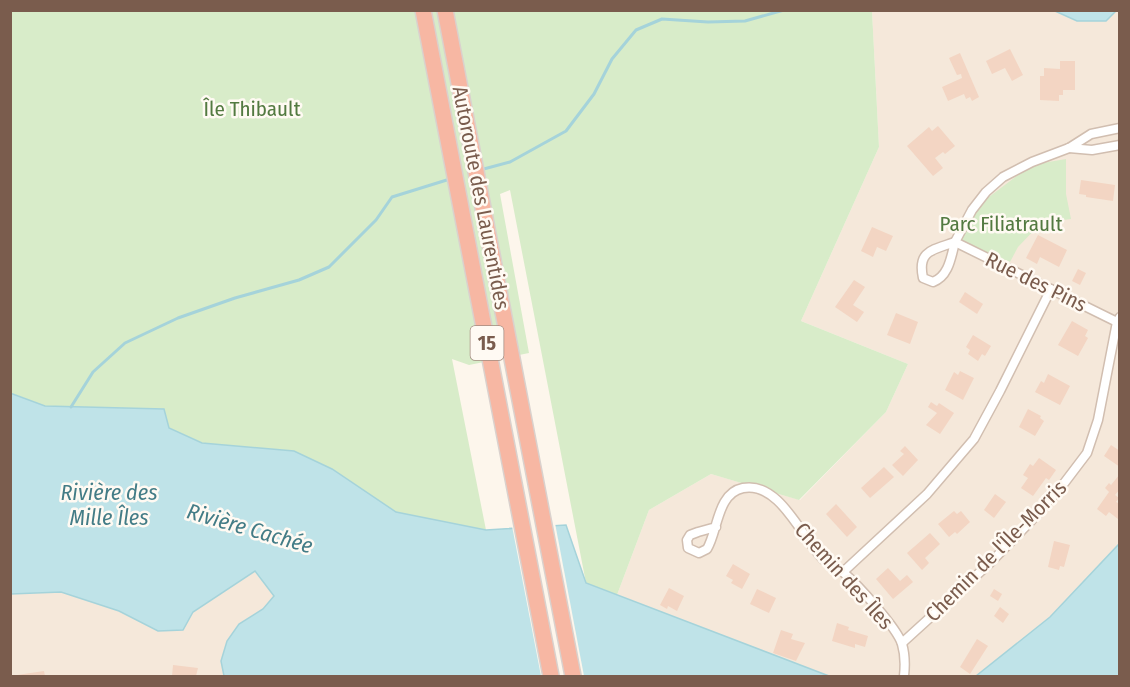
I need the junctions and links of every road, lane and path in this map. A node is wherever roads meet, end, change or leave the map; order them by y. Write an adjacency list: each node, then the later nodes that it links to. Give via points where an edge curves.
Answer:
1 (423, 10): 13 (highway, Autoroute des Laurentides / 15)
2 (445, 10): 14 (highway, Autoroute des Laurentides / 15)
3 (1119, 128): 5 (street, via 1091,134)
4 (1119, 145): 5 (street, via 1092,150)
5 (1069, 148): 6 (street, via 1003,177 972,210)
6 (955, 242): 6 (street, via 941,279 933,282 923,278 922,258 928,251); 7 (street, Rue des Pins)
7 (1050, 289): 8 (street, Rue des Pins); 10 (street, via 974,439 927,494)
8 (1118, 319): 11 (street, Chemin de l'Île-Morris, via 1098,420 1087,453 1032,520)
9 (716, 527): 10 (street, Chemin des Îles, via 733,492 753,488 781,502 822,558)
10 (843, 572): 11 (street, Chemin des Îles, via 876,607)
11 (902, 643): 12 (street, Chemin des Îles)
12 (904, 674)
13 (551, 676)
14 (573, 676)

